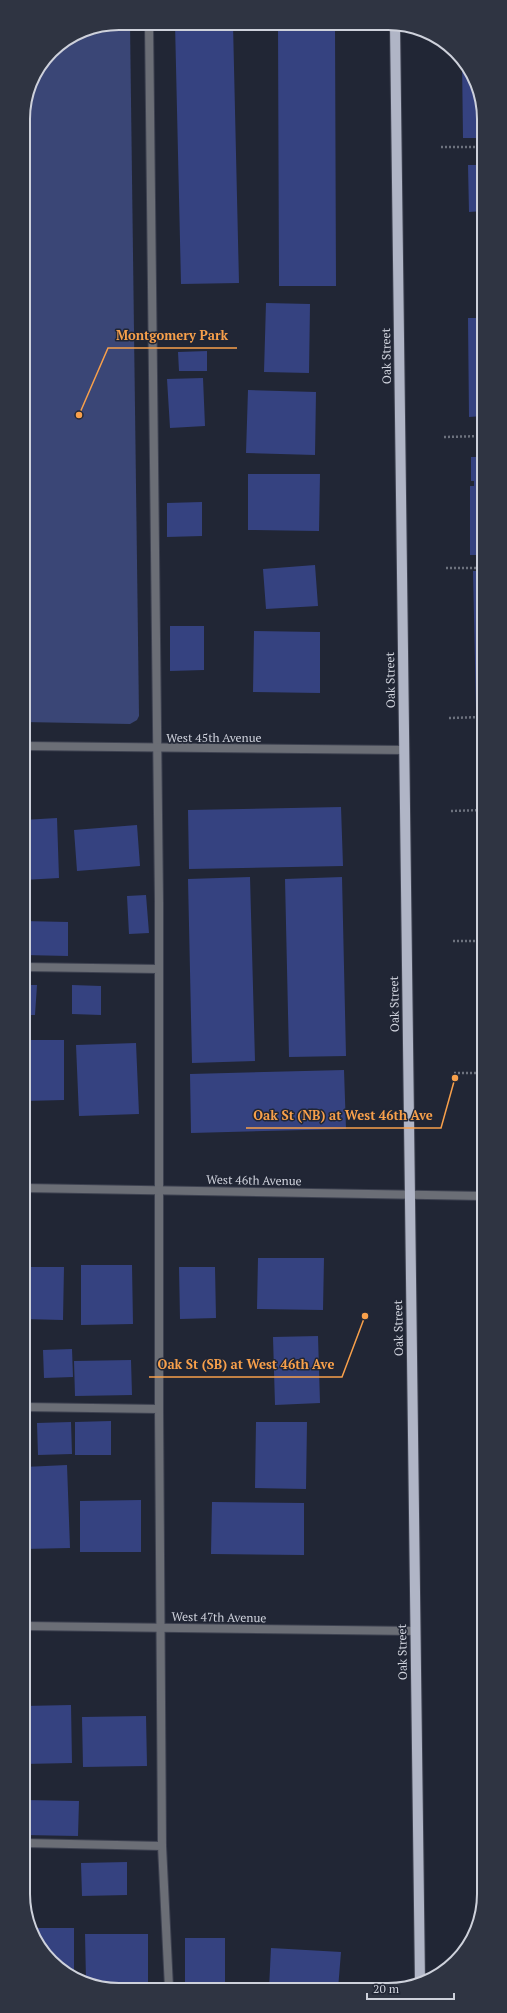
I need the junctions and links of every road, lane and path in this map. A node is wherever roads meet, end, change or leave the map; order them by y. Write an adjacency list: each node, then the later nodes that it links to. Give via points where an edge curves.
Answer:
1 (149, 30): 12 (street)
2 (395, 30): 13 (main road, Oak Street)
3 (477, 146): 4 (path)
4 (441, 147)
5 (477, 436): 6 (path)
6 (444, 437)
7 (446, 568): 8 (path)
8 (477, 568)
9 (477, 717): 10 (path)
10 (449, 718)
11 (30, 746): 12 (street, West 45th Avenue)
12 (157, 748): 13 (street, West 45th Avenue); 19 (street)
13 (404, 750): 24 (main road, Oak Street)
14 (477, 810): 15 (path)
15 (451, 811)
16 (453, 941): 17 (path)
17 (477, 941)
18 (30, 967): 19 (street)
19 (159, 969): 23 (street)
20 (454, 1073): 21 (path)
21 (477, 1073)
22 (30, 1188): 23 (street, West 46th Avenue)
23 (160, 1190): 24 (street, West 46th Avenue); 27 (street)
24 (410, 1195): 25 (street, West 46th Avenue); 30 (main road, Oak Street)
25 (477, 1196)
26 (30, 1407): 27 (street)
27 (159, 1409): 29 (street)
28 (30, 1626): 29 (street, West 47th Avenue)
29 (161, 1628): 30 (street, West 47th Avenue); 32 (street)
30 (415, 1631): 33 (main road, Oak Street)
31 (30, 1844): 32 (street)
32 (162, 1846): 34 (street)
33 (420, 1977)
34 (169, 1983)

